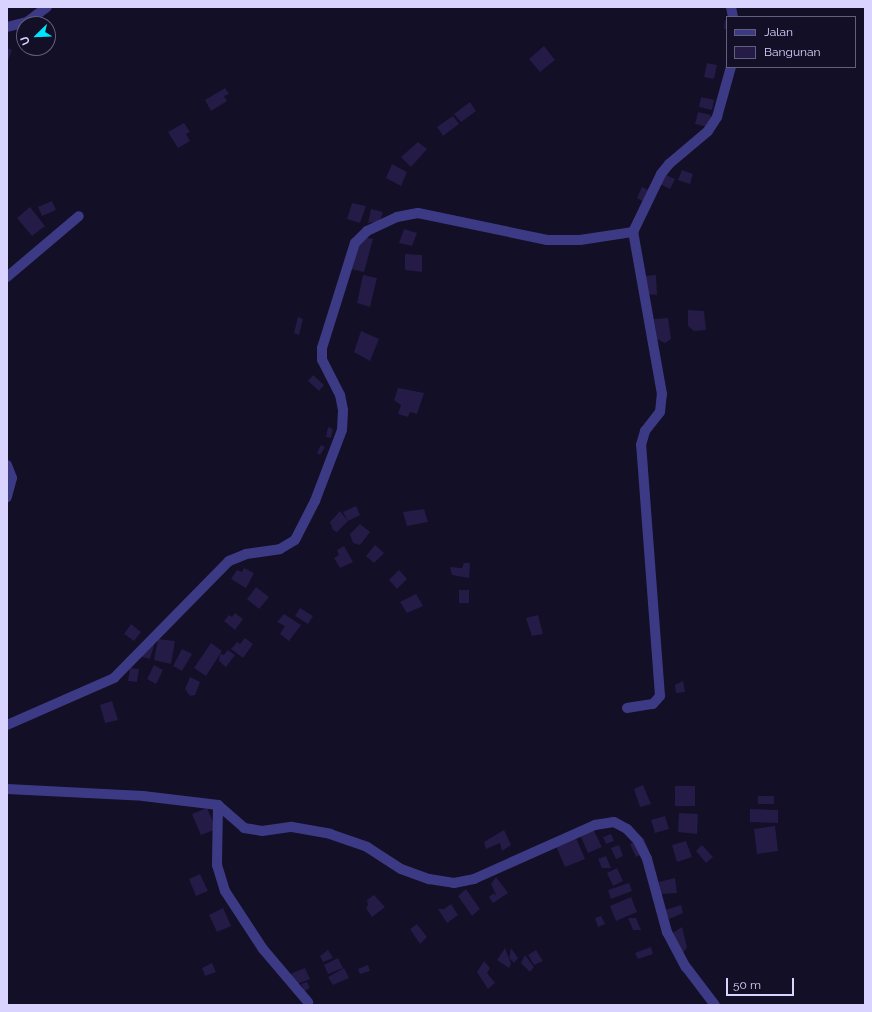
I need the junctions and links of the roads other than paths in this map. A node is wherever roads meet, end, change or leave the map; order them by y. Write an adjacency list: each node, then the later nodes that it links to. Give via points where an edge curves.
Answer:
1 (48, 7): 2 (street, via 27,22)
2 (7, 28)
3 (731, 68): 5 (street, via 717,117 708,131 661,174)
4 (79, 216): 6 (street)
5 (633, 232): 9 (street, via 662,394 660,412 645,431 641,445 660,696 653,704); 10 (street, via 580,240 547,240 418,213 397,217 367,231 355,243 322,348 322,360 340,394 343,410 342,430 315,501 295,540 280,549 246,554 229,561 114,678)
6 (7, 277)
7 (7, 465): 8 (street, via 12,478)
8 (7, 497)
9 (627, 708)
10 (7, 725)
11 (7, 789): 12 (street, via 143,796)
12 (218, 805): 13 (street, via 217,865 225,891 263,950); 14 (street, via 244,828 262,831 292,827 330,834 367,847 401,868 429,879 454,883 474,879 595,825 614,822 628,829 638,841 647,859 667,932 686,967)
13 (308, 1002)
14 (715, 1005)

